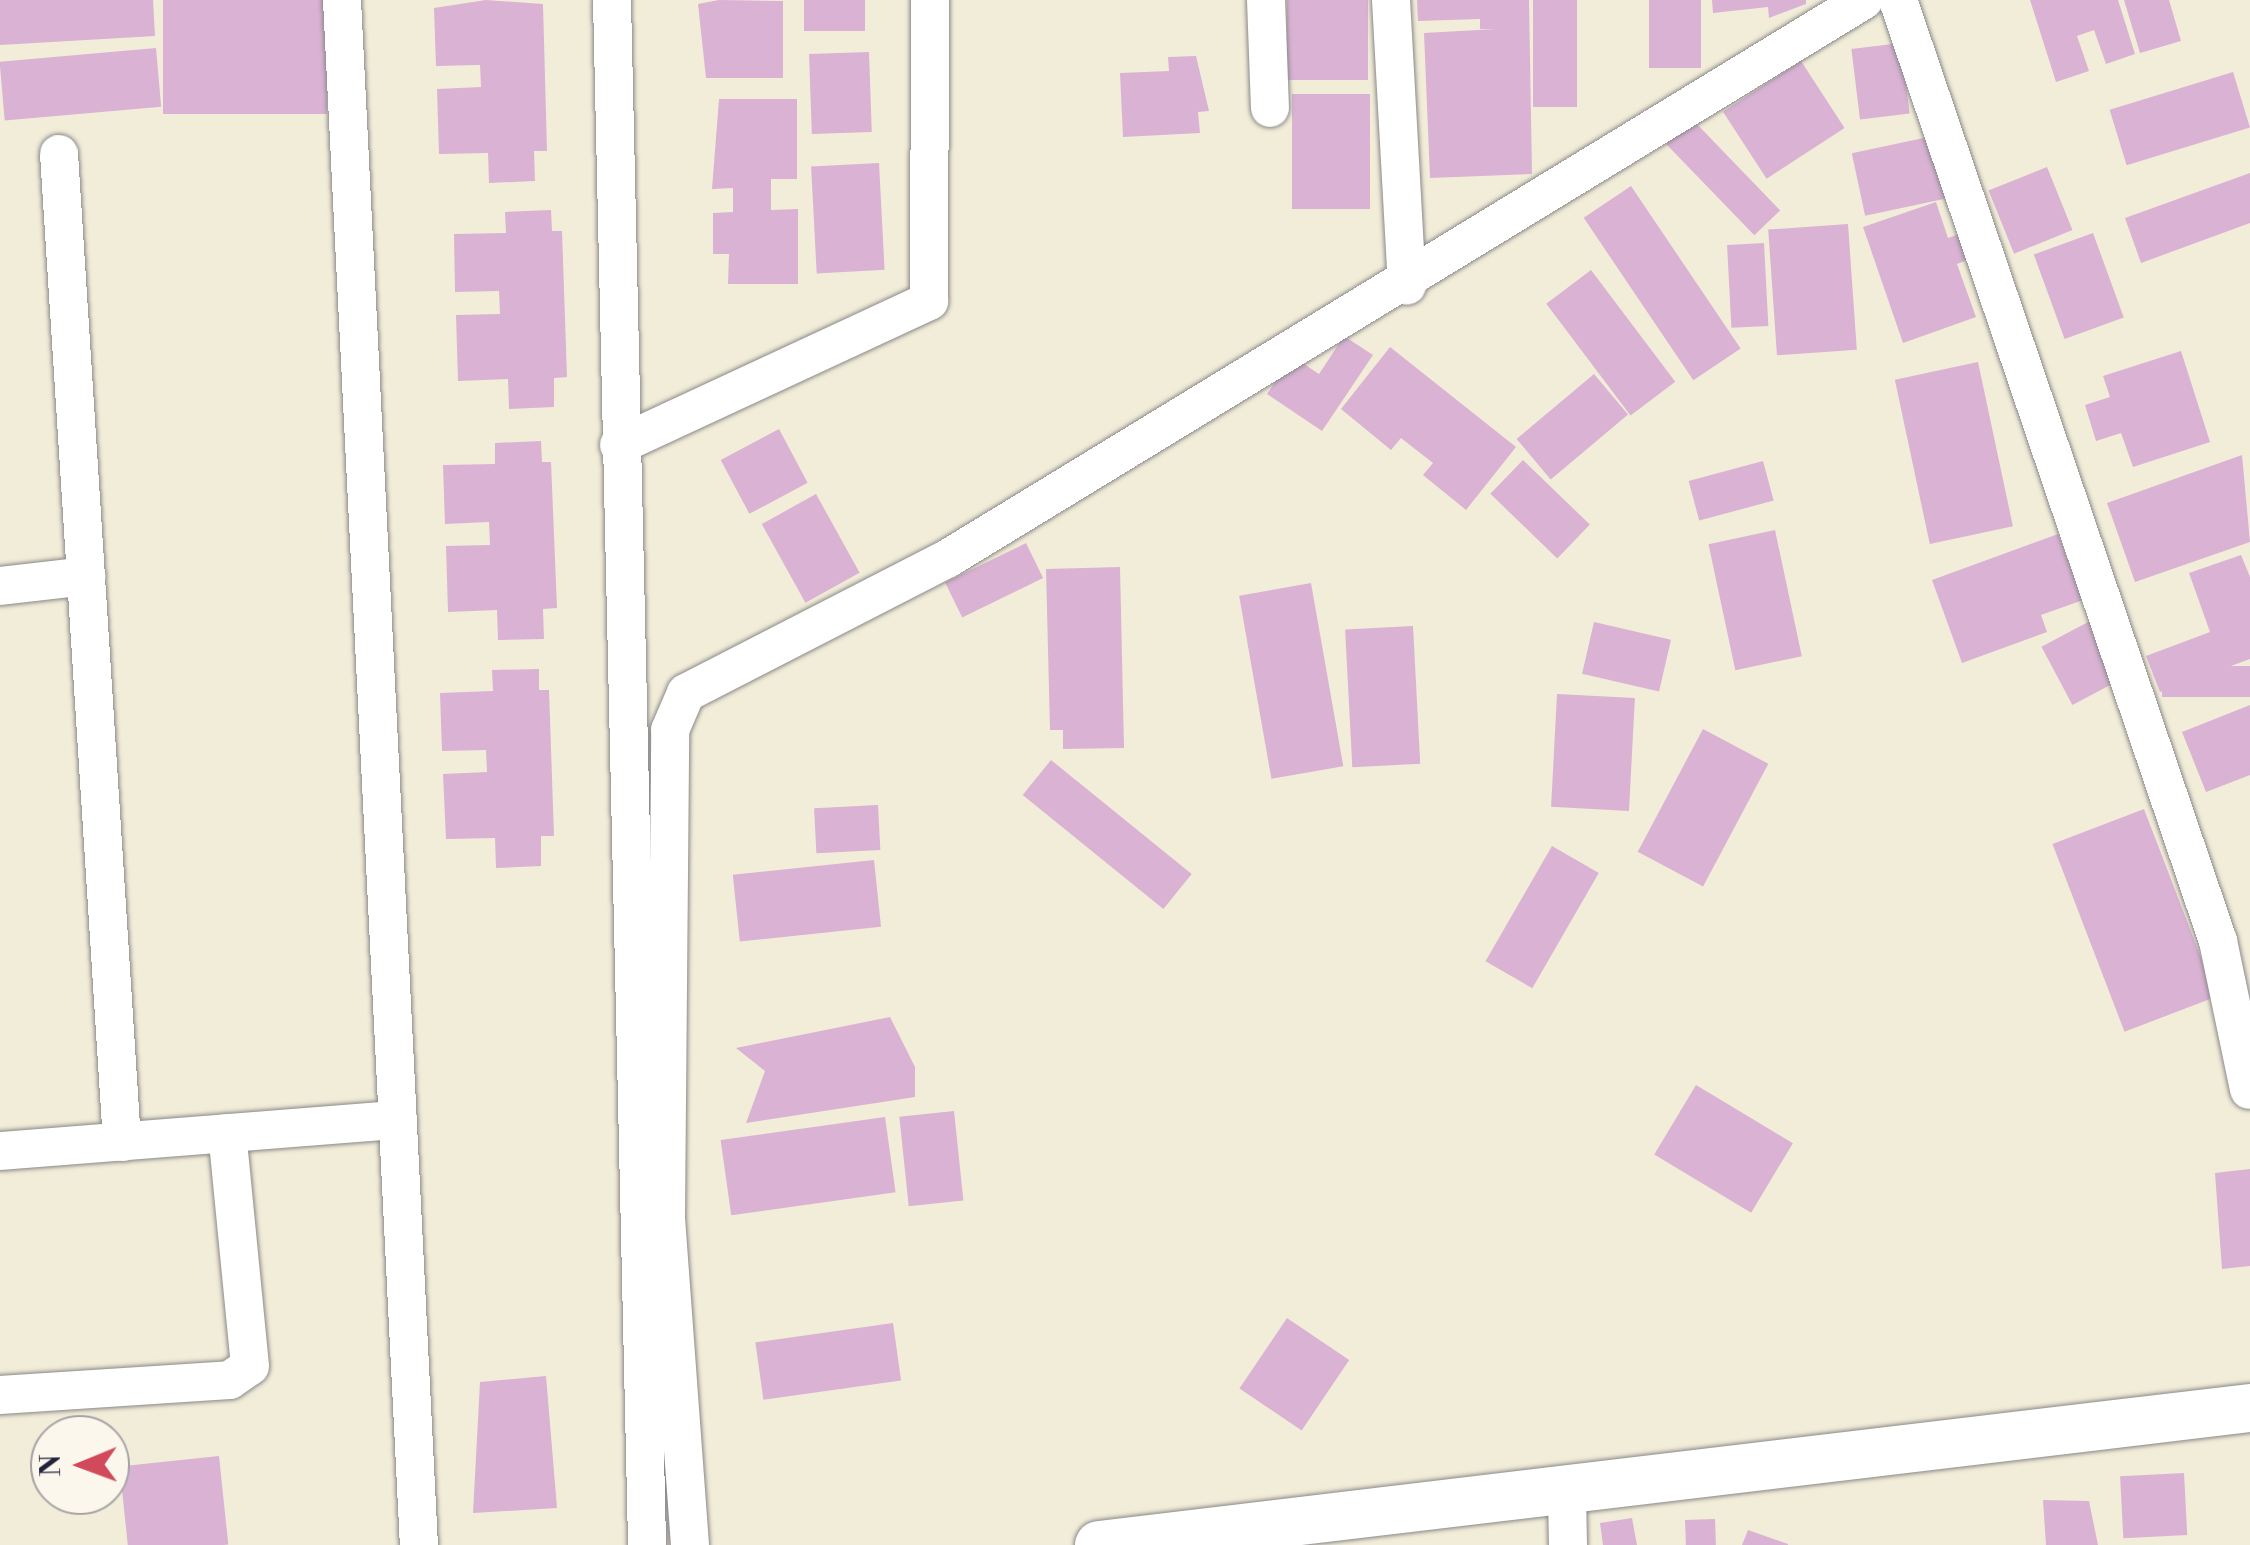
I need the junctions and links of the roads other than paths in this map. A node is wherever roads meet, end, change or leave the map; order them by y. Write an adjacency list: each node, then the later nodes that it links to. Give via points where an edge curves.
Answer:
1 (342, 0): 15 (street)
2 (612, 0): 11 (street)
3 (930, 0): 11 (street, via 929,301)
4 (1266, 0): 8 (street)
5 (1391, 0): 10 (street)
6 (1864, 0): 10 (street, via 1521,205)
7 (1898, 0): 14 (street, via 2218,941)
8 (1270, 108)
9 (59, 154): 12 (street)
10 (1408, 286): 25 (street, via 947,559 686,693 670,730 666,1216)
11 (619, 445): 24 (street)
12 (86, 576): 13 (street); 17 (street)
13 (0, 586)
14 (2250, 1090)
15 (398, 1120): 16 (street); 23 (street)
16 (226, 1133): 17 (street); 19 (street, via 250,1366 230,1380)
17 (122, 1142): 18 (street)
18 (0, 1152)
19 (0, 1395)
20 (2250, 1408): 21 (street)
21 (1567, 1496): 22 (street); 27 (street)
22 (1275, 1536): 26 (street)
23 (419, 1545)
24 (647, 1545)
25 (690, 1545)
26 (1099, 1545)
27 (1568, 1545)

